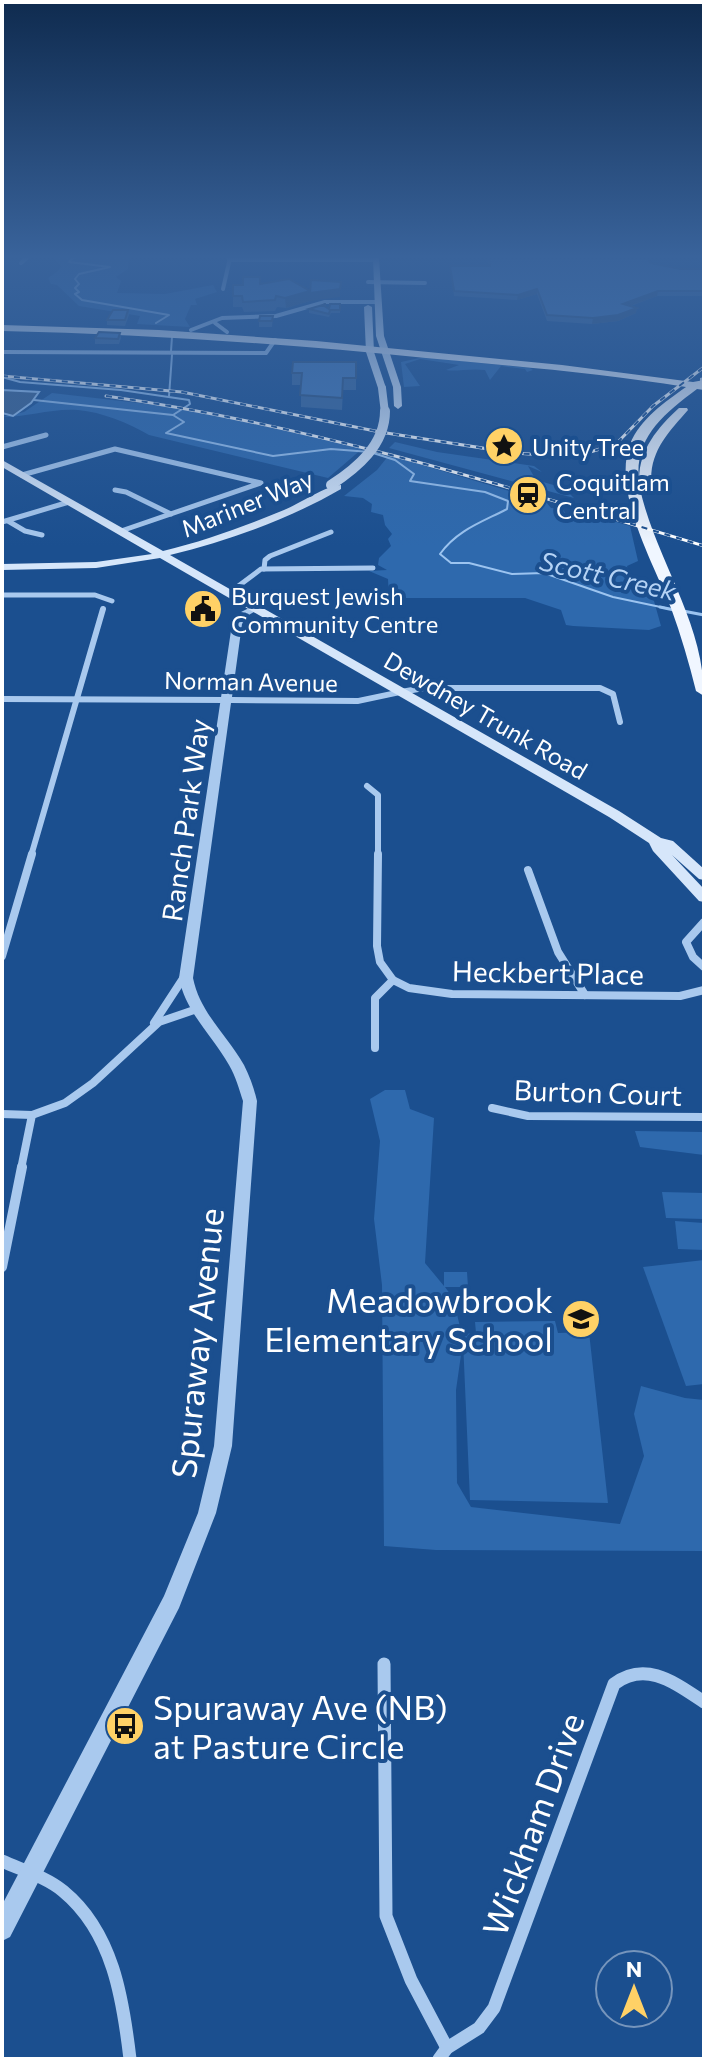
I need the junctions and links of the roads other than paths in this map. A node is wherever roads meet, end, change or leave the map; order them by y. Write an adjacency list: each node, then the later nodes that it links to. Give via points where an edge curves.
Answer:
1 (372, 354): 16 (main road, Mariner Way, bridge, via 387,413 379,439)
2 (386, 354): 6 (main road, Mariner Way)
3 (420, 354): 6 (main road)
4 (422, 354): 9 (main road)
5 (486, 354): 8 (main road)
6 (389, 364): 16 (main road, Mariner Way, bridge, via 397,387 396,417 387,439 364,468)
7 (704, 372): 8 (main road)
8 (669, 374): 10 (main road)
9 (623, 375): 10 (main road); 11 (main road)
10 (702, 388): 11 (main road); 37 (main road, via 659,436 644,476)
11 (676, 400): 37 (main road, via 644,430 632,464 642,518)
12 (46, 435): 13 (street)
13 (2, 447)
14 (2, 463): 15 (main road, Dewdney Trunk Road)
15 (22, 475): 18 (main road, Dewdney Trunk Road); 19 (street, via 115,449 261,483)
16 (334, 486): 25 (main road, Mariner Way, via 278,516); 26 (main road, Mariner Way)
17 (115, 490): 19 (street)
18 (69, 502): 20 (street); 21 (main road, Dewdney Trunk Road)
19 (171, 514): 21 (street)
20 (5, 521): 23 (street)
21 (121, 531): 24 (main road, Dewdney Trunk Road)
22 (331, 532): 31 (street, via 270,556)
23 (42, 535)
24 (135, 539): 26 (main road, Dewdney Trunk Road); 27 (main road)
25 (191, 548): 26 (main road, Mariner Way); 30 (main road)
26 (160, 554): 27 (main road, Mariner Way); 30 (main road, Dewdney Trunk Road)
27 (130, 560): 28 (main road, Mariner Way, via 78,568); 30 (main road)
28 (2, 565)
29 (373, 568): 31 (street)
30 (184, 569): 32 (main road, Dewdney Trunk Road)
31 (264, 569): 32 (street)
32 (229, 593): 35 (main road, Dewdney Trunk Road)
33 (2, 595): 34 (street, via 95,595)
34 (112, 601)
35 (256, 608): 40 (main road, Dewdney Trunk Road); 43 (street, Ranch Park Way, via 237,624)
36 (103, 609): 42 (street)
37 (686, 614): 38 (main road); 39 (main road)
38 (704, 650)
39 (704, 691)
40 (401, 692): 43 (street, Norman Avenue, via 358,701); 44 (street, Norman Avenue, via 600,688 613,694); 46 (main road, Dewdney Trunk Road)
41 (2, 699): 42 (street, Norman Avenue)
42 (77, 699): 43 (street, Norman Avenue); 51 (street)
43 (226, 700): 53 (street, Ranch Park Way)
44 (620, 722)
45 (367, 786): 54 (street, via 378,795 378,957)
46 (656, 841): 48 (main road, Dewdney Trunk Road, via 668,844); 49 (main road, Dewdney Trunk Road)
47 (528, 870): 56 (street, via 558,952)
48 (704, 876)
49 (704, 898)
50 (704, 922): 52 (street, via 686,942)
51 (2, 956)
52 (704, 967)
53 (187, 974): 57 (street, Spuraway Avenue); 58 (street, Ranch Park Way)
54 (393, 980): 56 (street, Heckbert Place, via 437,993); 59 (street, via 375,998)
55 (704, 990): 56 (street, Heckbert Place, via 680,996)
56 (585, 995)
57 (197, 1009): 58 (street, Ranch Park Way, via 167,1017); 68 (street, Spuraway Avenue, via 241,1069 250,1101 219,1471 200,1537 172,1601)
58 (144, 1035): 62 (street, Ranch Park Way, via 82,1092)
59 (375, 1048)
60 (492, 1108): 63 (street, Burton Court, via 528,1116)
61 (2, 1114): 62 (street, Ranch Park Way)
62 (32, 1115): 64 (street)
63 (704, 1117)
64 (2, 1267)
65 (384, 1664): 70 (street, via 386,1916)
66 (704, 1702): 70 (street, Wickham Drive, via 652,1672 624,1674 614,1684 494,2008 479,2028)
67 (2, 1861): 68 (street)
68 (29, 1876): 69 (street, Spuraway Avenue); 71 (street, via 61,1888 83,1910 105,1949 120,1987)
69 (2, 1929)
70 (443, 2053)
71 (130, 2059)

